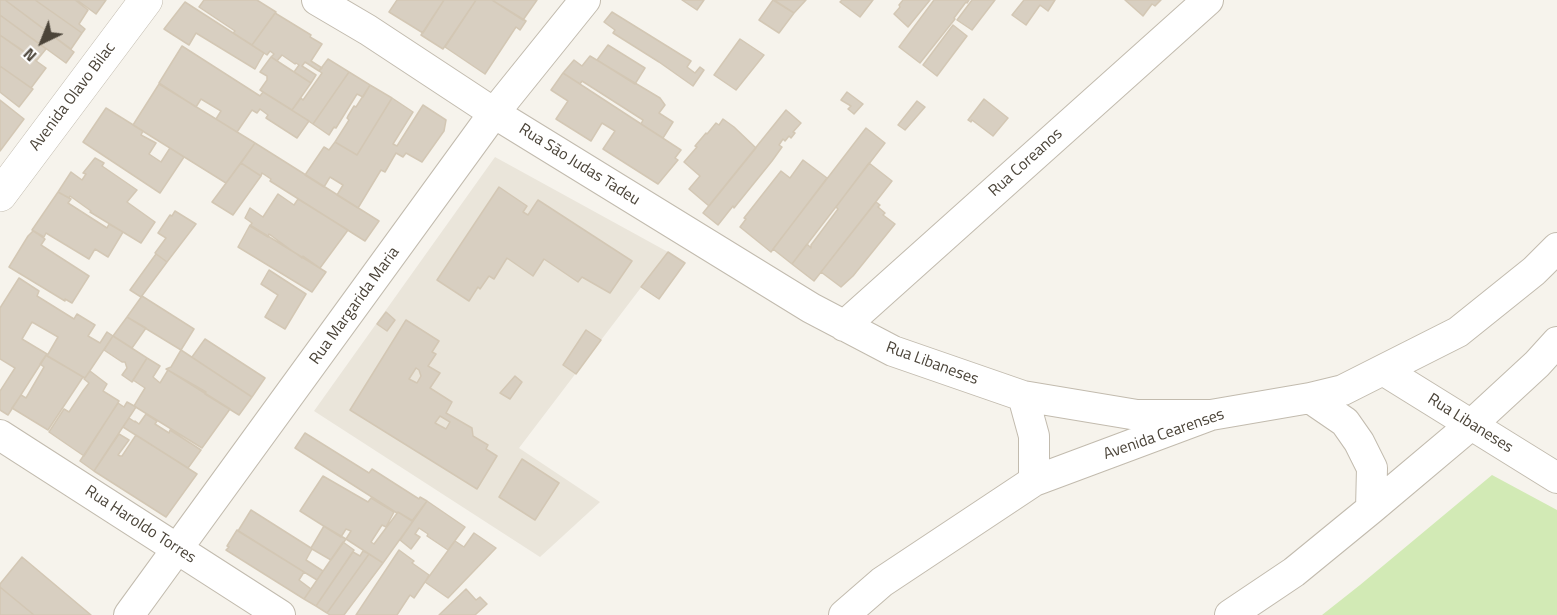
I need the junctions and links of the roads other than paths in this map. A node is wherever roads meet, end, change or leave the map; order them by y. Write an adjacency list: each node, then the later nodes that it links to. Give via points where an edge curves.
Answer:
1 (147, 0): 6 (street, Avenida Olavo Bilac)
2 (317, 0): 5 (street, Rua São Judas Tadeu)
3 (585, 0): 5 (street, Rua Margarida Maria)
4 (1208, 0): 8 (street, Rua Coreanos)
5 (494, 113): 8 (street, Rua São Judas Tadeu); 19 (street, Rua Margarida Maria)
6 (0, 195)
7 (1557, 248): 10 (street, Avenida Cearenses, via 1458,332)
8 (843, 326): 11 (street, Rua Libaneses, via 892,351)
9 (1557, 342): 14 (street)
10 (1383, 370): 12 (street, Avenida Cearenses, via 1343,390); 14 (street, Rua Libaneses)
11 (1023, 396): 13 (street, Rua Libaneses, via 1137,415); 17 (street, via 1034,436)
12 (1310, 398): 13 (street, Avenida Cearenses); 18 (street, via 1345,422 1359,441 1372,468)
13 (1210, 415): 17 (street, Avenida Cearenses)
14 (1472, 424): 16 (street, Rua Libaneses); 18 (street)
15 (0, 435): 19 (street, Rua Haroldo Torres)
16 (1557, 478)
17 (1034, 481): 22 (street, Avenida Cearenses, via 882,582)
18 (1371, 509): 23 (street, via 1294,572)
19 (178, 549): 20 (street, Rua Margarida Maria); 21 (street, Rua Haroldo Torres)
20 (129, 615)
21 (280, 615)
22 (844, 615)
23 (1230, 615)

